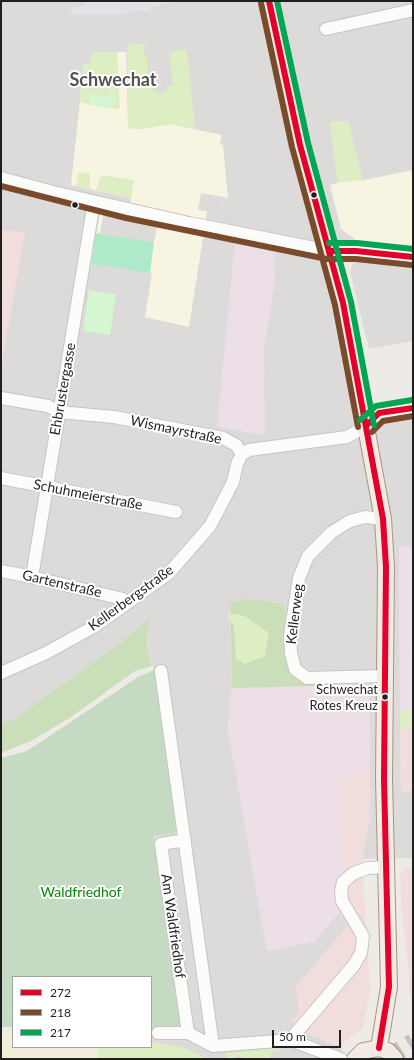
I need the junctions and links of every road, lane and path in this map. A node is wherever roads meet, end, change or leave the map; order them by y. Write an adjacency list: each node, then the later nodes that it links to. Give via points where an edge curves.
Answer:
1 (269, 1): 6 (main road, via 300,145)
2 (413, 10): 3 (street)
3 (326, 29)
4 (1, 178): 5 (street)
5 (94, 202): 6 (street); 10 (street, Ehbrustergasse)
6 (329, 251): 7 (street); 11 (main road, via 343,303)
7 (413, 257)
8 (1, 398): 10 (street, Wismayrstraße, via 48,406)
9 (413, 408): 11 (street, via 379,413)
10 (59, 412): 12 (street, Wismayrstraße, via 114,417 223,438 236,445); 14 (street, Ehbrustergasse)
11 (366, 426): 12 (street, via 347,437 249,450); 16 (main road)
12 (242, 454): 20 (street, Kellerbergstraße, via 228,493 210,526 169,574 95,626 46,654)
13 (1, 478): 14 (street, Schuhmeierstraße)
14 (47, 486): 15 (street, Schuhmeierstraße); 18 (street, Ehbrustergasse)
15 (176, 512)
16 (383, 519): 23 (main road, via 386,567); 23 (street, Kellerweg, via 359,518 332,532 316,547 302,568 290,635 290,653 295,669 306,678)
17 (1, 571): 18 (street, Gartenstraße)
18 (32, 577): 19 (street, Gartenstraße)
19 (123, 599)
20 (7, 668): 22 (street, Kellerbergstraße)
21 (162, 671): 24 (street, Am Waldfriedhof)
22 (1, 673)
23 (385, 676): 25 (main road)
24 (185, 840): 27 (street, Am Waldfriedhof, via 161,844); 29 (street, Am Waldfriedhof)
25 (386, 867): 28 (street, via 368,868 354,873 342,882 342,901 363,936 361,953); 30 (main road, via 389,987)
26 (158, 1033): 27 (street)
27 (188, 1033): 29 (street)
28 (290, 1040): 29 (street); 31 (street)
29 (212, 1046)
30 (379, 1048): 32 (main road, via 364,1050); 33 (main road, via 388,1051)
31 (341, 1059)
32 (355, 1059)
33 (395, 1059)

